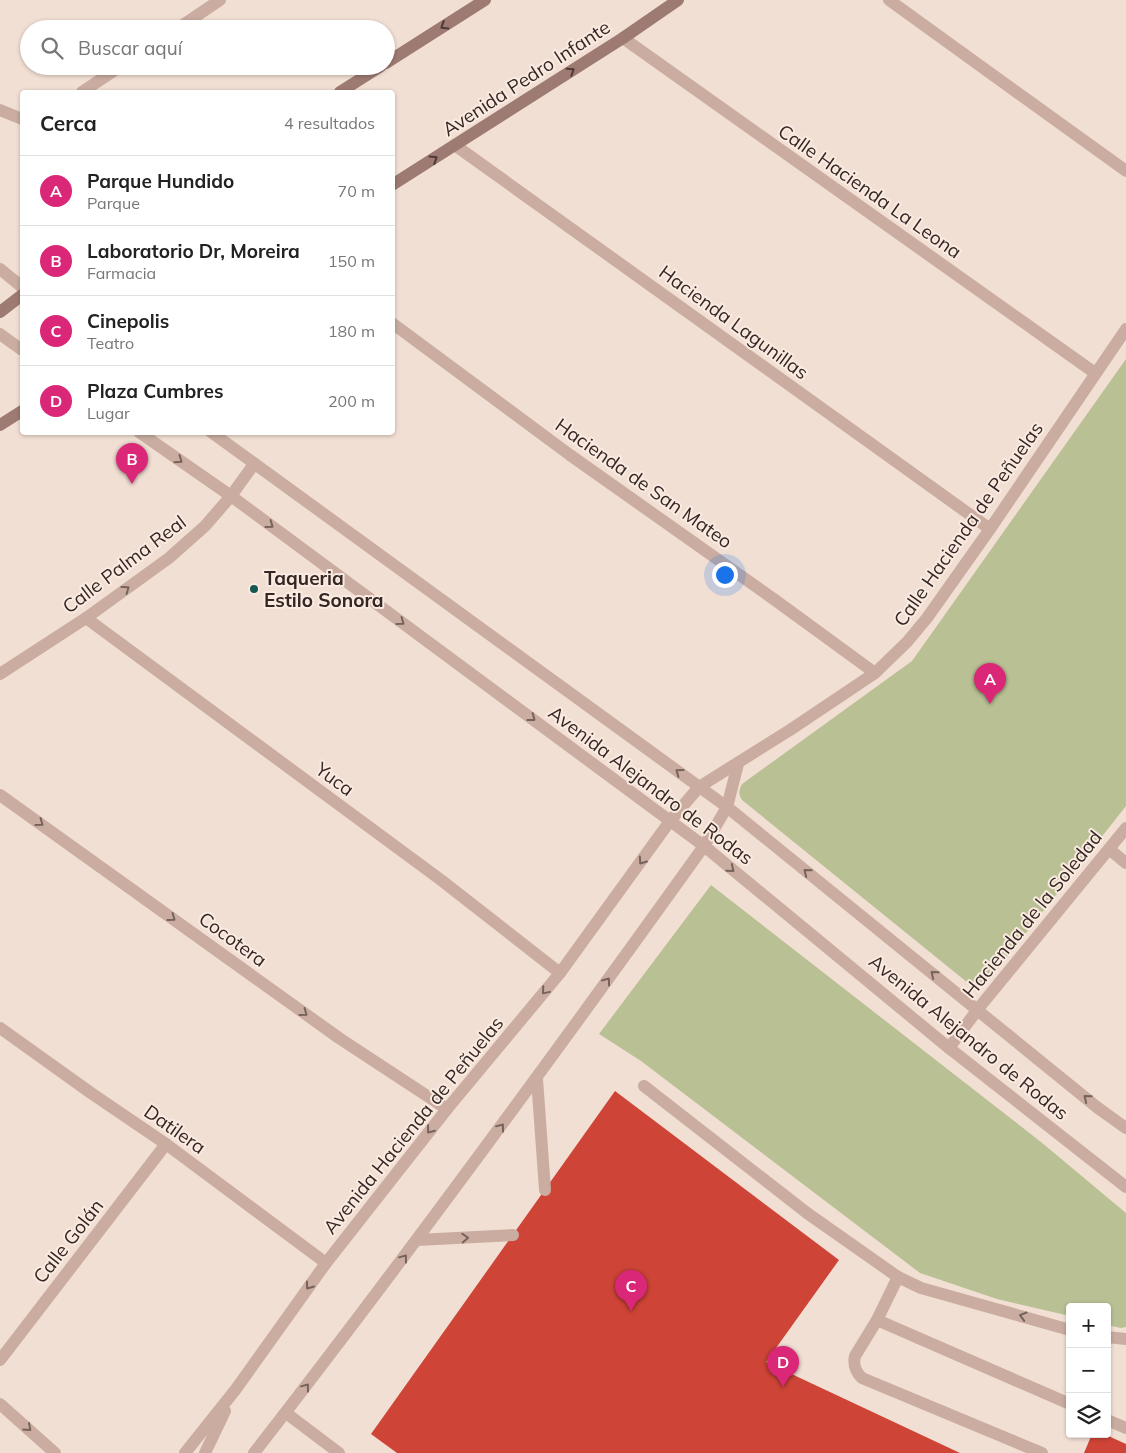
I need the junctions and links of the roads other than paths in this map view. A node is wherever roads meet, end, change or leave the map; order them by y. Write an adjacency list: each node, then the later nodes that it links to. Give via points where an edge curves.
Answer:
1 (220, 0): 5 (street)
2 (486, 0): 7 (main road, one-way to 7)
3 (678, 0): 6 (main road, Avenida Pedro Infante)
4 (889, 0): 15 (street)
5 (190, 20)
6 (623, 38): 14 (main road, Avenida Pedro Infante, one-way to 6); 25 (street, Calle Hacienda La Leona)
7 (395, 57)
8 (108, 75): 10 (street)
9 (367, 75): 11 (main road)
10 (85, 90)
11 (343, 90)
12 (0, 110): 13 (street)
13 (20, 118)
14 (456, 146): 16 (main road, Avenida Pedro Infante, one-way to 14); 32 (street, Hacienda Lagunillas)
15 (1126, 171)
16 (395, 183)
17 (0, 268): 18 (street)
18 (20, 285)
19 (20, 297): 20 (main road)
20 (0, 312)
21 (395, 325): 34 (street, Hacienda de San Mateo)
22 (1126, 329): 25 (street, Calle Hacienda de Peñuelas)
23 (0, 334): 24 (street)
24 (20, 349)
25 (1095, 373): 32 (street, Calle Hacienda de Peñuelas)
26 (20, 412): 27 (main road)
27 (0, 425)
28 (143, 435): 31 (street, Avenida Alejandro de Rodas, one-way to 31)
29 (214, 435): 30 (street, Avenida Alejandro de Rodas)
30 (254, 464): 31 (street, Calle Palma Real); 37 (street, Avenida Alejandro de Rodas, one-way to 30)
31 (231, 496): 33 (street, Calle Palma Real, one-way to 31, via 169,558 205,526); 40 (street, Avenida Alejandro de Rodas, one-way to 40)
32 (990, 529): 34 (street, Calle Hacienda de Peñuelas, via 922,624)
33 (86, 618): 35 (street, Calle Palma Real); 45 (street, Yuca, via 441,880)
34 (874, 673): 36 (street, Calle Hacienda de Peñuelas)
35 (0, 674)
36 (738, 764): 37 (street, Calle Hacienda de Peñuelas); 39 (street)
37 (699, 787): 39 (street, Avenida Alejandro de Rodas); 40 (street, Calle Hacienda de Peñuelas)
38 (0, 795): 51 (street, Cocotera, one-way to 51, via 339,1038)
39 (727, 808): 42 (street); 46 (street, Avenida Alejandro de Rodas, one-way to 39)
40 (670, 821): 42 (street, Avenida Alejandro de Rodas); 45 (street, Avenida Hacienda de Peñuelas, one-way to 45)
41 (1126, 828): 43 (street, Hacienda de la Soledad)
42 (704, 846): 48 (street, Avenida Alejandro de Rodas, one-way to 48); 49 (street, one-way to 42)
43 (1109, 849): 44 (street); 46 (street, Hacienda de la Soledad)
44 (1126, 863)
45 (560, 973): 51 (street, Avenida Hacienda de Peñuelas, one-way to 51)
46 (978, 1009): 48 (street, Hacienda de la Soledad); 52 (street, Avenida Alejandro de Rodas, one-way to 46)
47 (0, 1028): 53 (street, Datilera)
48 (950, 1048): 54 (street, Avenida Alejandro de Rodas)
49 (537, 1079): 55 (street); 57 (street, one-way to 49)
50 (644, 1086): 59 (street, via 807,1213)
51 (447, 1109): 58 (street, Avenida Hacienda de Peñuelas, one-way to 58)
52 (1126, 1128)
53 (166, 1144): 58 (street, Datilera); 64 (street, Calle Golán)
54 (1126, 1187)
55 (545, 1190)
56 (513, 1235): 57 (street, one-way to 56)
57 (417, 1240): 68 (street, one-way to 57)
58 (326, 1263): 65 (street, Avenida Hacienda de Peñuelas, one-way to 65)
59 (898, 1278): 60 (street); 61 (street, one-way to 59, via 921,1288)
60 (876, 1320): 66 (street); 76 (street, via 856,1356 855,1367 862,1378)
61 (1066, 1329)
62 (1111, 1337): 63 (street)
63 (1126, 1339)
64 (0, 1360)
65 (236, 1389): 72 (street, Avenida Hacienda de Peñuelas); 73 (street)
66 (1066, 1402)
67 (0, 1404): 71 (street, one-way to 71)
68 (286, 1413): 74 (street); 75 (street)
69 (1111, 1422): 70 (street)
70 (1126, 1428)
71 (55, 1453)
72 (186, 1453)
73 (205, 1453)
74 (254, 1453)
75 (339, 1453)
76 (1042, 1453)

